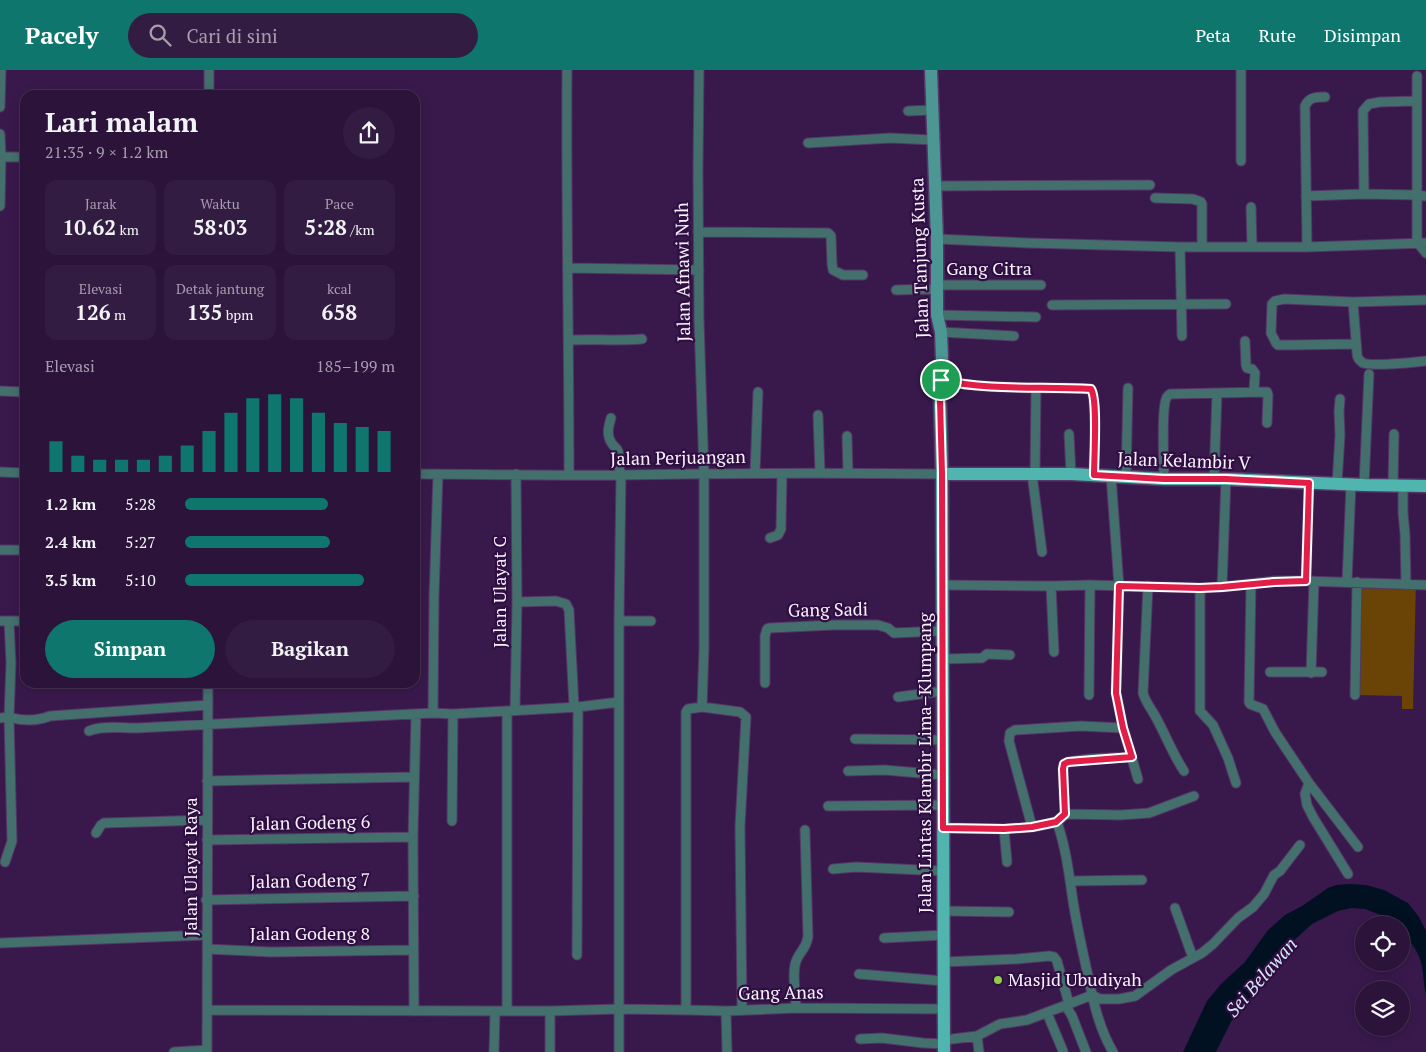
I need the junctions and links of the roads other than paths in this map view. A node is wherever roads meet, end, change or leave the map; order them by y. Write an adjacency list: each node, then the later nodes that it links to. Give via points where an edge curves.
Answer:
1 (1, 70): 11 (street)
2 (209, 70): 8 (street)
3 (566, 70): 36 (street)
4 (700, 70): 28 (street, Jalan Afnawi Nuh)
5 (931, 70): 12 (street, Jalan Tanjung Kusta)
6 (1241, 70): 19 (street)
7 (1418, 76): 10 (street)
8 (209, 90)
9 (1325, 97): 24 (street, via 1315,97 1305,106)
10 (1417, 100): 22 (street, via 1370,104 1363,111); 23 (street)
11 (0, 107)
12 (932, 110): 13 (street); 15 (street, Jalan Tanjung Kusta)
13 (908, 111)
14 (0, 134): 17 (street)
15 (933, 140): 16 (street, via 890,138); 21 (street, Jalan Tanjung Kusta)
16 (808, 143)
17 (1, 157): 18 (street); 26 (street)
18 (20, 157)
19 (1241, 161)
20 (1150, 185): 21 (street)
21 (935, 186): 29 (street, Jalan Tanjung Kusta)
22 (1364, 194): 23 (street); 24 (street)
23 (1421, 195): 30 (street)
24 (1306, 196): 34 (street)
25 (1155, 198): 32 (street, via 1201,202)
26 (0, 206)
27 (1251, 207): 33 (street)
28 (698, 232): 37 (street, Jalan Afnawi Nuh); 38 (street, via 828,233 831,236 833,270 842,275)
29 (937, 239): 31 (street); 40 (street, Jalan Tanjung Kusta)
30 (1422, 242): 34 (street); 35 (street)
31 (1180, 247): 32 (street); 44 (street)
32 (1202, 247): 33 (street)
33 (1252, 247): 34 (street)
34 (1307, 247)
35 (1426, 253)
36 (568, 268): 37 (street); 53 (street)
37 (699, 270): 81 (street, Jalan Afnawi Nuh)
38 (863, 275)
39 (1041, 285): 40 (street, Gang Citra)
40 (937, 287): 41 (street, Gang Citra); 47 (street, Jalan Tanjung Kusta)
41 (896, 290)
42 (1426, 300): 43 (street)
43 (1354, 302): 55 (street); 55 (street, via 1275,301 1272,304 1271,333 1278,345)
44 (1182, 304): 45 (street); 46 (street); 51 (street)
45 (1226, 304)
46 (1052, 305)
47 (937, 315): 48 (street); 49 (street, Jalan Tanjung Kusta)
48 (1036, 317)
49 (941, 332): 50 (street); 58 (street, Jalan Tanjung Kusta)
50 (1014, 336)
51 (1182, 336)
52 (642, 339): 53 (street)
53 (569, 340): 86 (street)
54 (1245, 341): 62 (street, via 1246,365 1255,373)
55 (1356, 344): 56 (street, via 1357,358 1364,363)
56 (1426, 361)
57 (1369, 374): 95 (street)
58 (941, 380): 59 (street); 83 (street, Jalan Tanjung Kusta)
59 (1036, 388): 84 (street); 88 (street, via 1093,390)
60 (1128, 388): 90 (street)
61 (0, 391): 63 (street)
62 (1254, 391): 65 (street); 69 (street, via 1267,392)
63 (20, 392)
64 (758, 392): 75 (street)
65 (1217, 393): 91 (street, via 1175,393 1166,397); 92 (street)
66 (1340, 399): 94 (street)
67 (818, 415): 76 (street)
68 (611, 418): 87 (street, via 609,440 618,452)
69 (1267, 423)
70 (1069, 434): 85 (street)
71 (1394, 434): 96 (street)
72 (847, 436): 77 (street)
73 (0, 472): 74 (street)
74 (20, 473)
75 (754, 473): 81 (street, Jalan Perjuangan); 82 (street, Jalan Perjuangan)
76 (820, 473): 77 (street, Jalan Perjuangan); 82 (street, Jalan Perjuangan)
77 (848, 473): 83 (street, Jalan Perjuangan)
78 (420, 474): 79 (street, Jalan Perjuangan)
79 (438, 474): 80 (street, Jalan Perjuangan); 137 (street)
80 (516, 474): 86 (street, Jalan Perjuangan); 114 (street, Jalan Ulayat C)
81 (704, 474): 87 (street, Jalan Perjuangan); 135 (street, Jalan Afnawi Nuh)
82 (782, 474): 98 (street, via 781,529 778,535)
83 (942, 474): 84 (main road, Jalan Kelambir V); 105 (main road, Jalan Lintas Klambir Lima–Klumpang)
84 (1033, 474): 85 (main road, Jalan Kelambir V); 101 (street)
85 (1070, 474): 88 (main road, Jalan Kelambir V)
86 (569, 475): 87 (street, Jalan Perjuangan)
87 (621, 475): 117 (street)
88 (1094, 475): 89 (main road, Jalan Kelambir V)
89 (1110, 476): 90 (main road, Jalan Kelambir V); 110 (street)
90 (1126, 477): 91 (main road, Jalan Kelambir V)
91 (1164, 479): 92 (main road, Jalan Kelambir V)
92 (1220, 479): 93 (main road, Jalan Kelambir V); 112 (street)
93 (1309, 483): 94 (main road, Jalan Kelambir V); 102 (street)
94 (1337, 484): 95 (main road, Jalan Kelambir V)
95 (1357, 485): 96 (main road, Jalan Kelambir V); 103 (street)
96 (1398, 485): 97 (main road, Jalan Kelambir V); 107 (street, via 1406,534)
97 (1426, 486)
98 (770, 538)
99 (0, 550): 100 (street)
100 (20, 550)
101 (1042, 552)
102 (1310, 581): 103 (street); 104 (street); 125 (street)
103 (1352, 582): 107 (street); 130 (street)
104 (1251, 584): 112 (street); 154 (street, via 1249,702 1263,709)
105 (942, 585): 109 (street); 119 (main road, Jalan Lintas Klambir Lima–Klumpang)
106 (1090, 585): 109 (street); 110 (street); 129 (street)
107 (1406, 585): 108 (street)
108 (1426, 585)
109 (1051, 586): 120 (street)
110 (1119, 586): 111 (street); 142 (street, via 1116,693)
111 (1148, 586): 113 (street); 148 (street, via 1144,699)
112 (1222, 587): 113 (street)
113 (1200, 588): 153 (street, via 1200,711 1213,725)
114 (517, 602): 134 (street, via 556,601 566,604); 136 (street, Jalan Ulayat C)
115 (4, 621): 116 (street); 140 (street, via 11,663)
116 (20, 621)
117 (619, 621): 118 (street); 132 (street)
118 (651, 621)
119 (942, 631): 122 (main road, Jalan Lintas Klambir Lima–Klumpang); 126 (street, Gang Sadi, via 894,634 878,625 769,628 765,636)
120 (1054, 652)
121 (1010, 655): 122 (street)
122 (943, 659): 128 (main road, Jalan Lintas Klambir Lima–Klumpang)
123 (1270, 672): 125 (street)
124 (1322, 672): 125 (street)
125 (1311, 673)
126 (765, 683)
127 (208, 688): 133 (street, Jalan Ulayat Raya)
128 (943, 691): 131 (street); 145 (main road, Jalan Lintas Klambir Lima–Klumpang)
129 (1089, 695)
130 (1355, 695)
131 (898, 697)
132 (619, 702): 134 (street); 197 (street)
133 (208, 704): 140 (street, via 50,716 35,720); 141 (street, Jalan Ulayat Raya)
134 (576, 706): 136 (street); 189 (street)
135 (702, 707): 201 (street, via 686,712); 202 (street, via 740,712 746,717 740,826)
136 (511, 710): 139 (street); 200 (street, Jalan Ulayat C)
137 (433, 713): 138 (street); 139 (street)
138 (416, 714): 141 (street); 150 (street)
139 (454, 714): 160 (street)
140 (4, 717): 171 (street, via 12,841)
141 (208, 724): 143 (street); 152 (street, Jalan Ulayat Raya)
142 (1123, 728): 146 (street); 162 (street, via 1081,726 1022,729 1010,733)
143 (89, 731)
144 (856, 739): 145 (street)
145 (943, 740): 149 (main road, Jalan Lintas Klambir Lima–Klumpang)
146 (1132, 757): 151 (street); 158 (street, via 1064,764)
147 (848, 771): 149 (street, via 885,770)
148 (1184, 771)
149 (943, 775): 156 (main road, Jalan Lintas Klambir Lima–Klumpang)
150 (414, 777): 152 (street); 167 (street)
151 (1138, 779)
152 (207, 781): 159 (street, Jalan Ulayat Raya)
153 (1236, 783)
154 (1309, 783): 170 (street); 175 (street, via 1305,794 1307,805)
155 (1194, 796): 158 (street, via 1149,813)
156 (943, 805): 157 (street); 163 (main road, Jalan Lintas Klambir Lima–Klumpang)
157 (828, 806)
158 (1065, 814): 161 (street)
159 (207, 820): 166 (street, via 104,823); 168 (street, Jalan Ulayat Raya)
160 (452, 821)
161 (1056, 822): 162 (street); 177 (street)
162 (1032, 827): 164 (street)
163 (943, 828): 164 (street); 174 (main road, Jalan Lintas Klambir Lima–Klumpang)
164 (1004, 829): 172 (street)
165 (805, 830): 196 (street, via 808,938 796,960)
166 (96, 833)
167 (413, 837): 168 (street, Jalan Godeng 6); 178 (street)
168 (207, 840): 179 (street, Jalan Ulayat Raya)
169 (1300, 845): 190 (street, via 1274,875 1253,907)
170 (1358, 847)
171 (5, 862)
172 (1007, 862)
173 (833, 869): 174 (street)
174 (944, 871): 181 (main road, Jalan Lintas Klambir Lima–Klumpang)
175 (1348, 874)
176 (1142, 880): 177 (street)
177 (1071, 881): 194 (street)
178 (414, 896): 179 (street, Jalan Godeng 7); 188 (street)
179 (206, 900): 183 (street, Jalan Ulayat Raya)
180 (1175, 908): 190 (street)
181 (944, 911): 182 (street); 184 (main road, Jalan Lintas Klambir Lima–Klumpang)
182 (1009, 912)
183 (207, 935): 186 (street); 187 (street, Jalan Ulayat Raya)
184 (944, 936): 185 (street); 191 (main road, Jalan Lintas Klambir Lima–Klumpang)
185 (884, 938)
186 (0, 943)
187 (208, 949): 188 (street, Jalan Godeng 8, via 271,952); 199 (street, Jalan Ulayat Raya)
188 (413, 950): 203 (street)
189 (577, 955)
190 (1193, 958): 194 (street, via 1135,996 1120,999)
191 (944, 962): 193 (main road, Jalan Lintas Klambir Lima–Klumpang); 195 (street, via 1054,957)
192 (859, 974): 193 (street)
193 (944, 981): 198 (main road, Jalan Lintas Klambir Lima–Klumpang)
194 (1092, 995): 195 (street); 220 (street)
195 (1068, 1005): 207 (street); 219 (street)
196 (796, 1008): 198 (street, Gang Anas); 202 (street, Gang Anas)
197 (619, 1009): 201 (street, Gang Anas); 205 (street, Gang Anas); 216 (street)
198 (944, 1009): 210 (main road, Jalan Lintas Klambir Lima–Klumpang)
199 (208, 1010): 203 (street, Gang Anas); 211 (street, Jalan Ulayat Raya)
200 (507, 1010): 204 (street, Gang Anas); 205 (street, Gang Anas)
201 (686, 1010): 206 (street, Gang Anas)
202 (742, 1010): 206 (street, Gang Anas)
203 (414, 1011): 204 (street, Gang Anas)
204 (495, 1011): 214 (street)
205 (550, 1011): 215 (street)
206 (726, 1011): 217 (street)
207 (1047, 1013): 208 (street, via 1021,1022 1000,1024); 212 (street)
208 (977, 1036): 210 (street); 218 (street)
209 (860, 1039): 210 (street, via 882,1038)
210 (944, 1045)
211 (207, 1051): 213 (street)
212 (1063, 1051)
213 (174, 1052)
214 (494, 1052)
215 (550, 1052)
216 (619, 1052)
217 (727, 1052)
218 (979, 1052)
219 (1086, 1052)
220 (1113, 1052)

